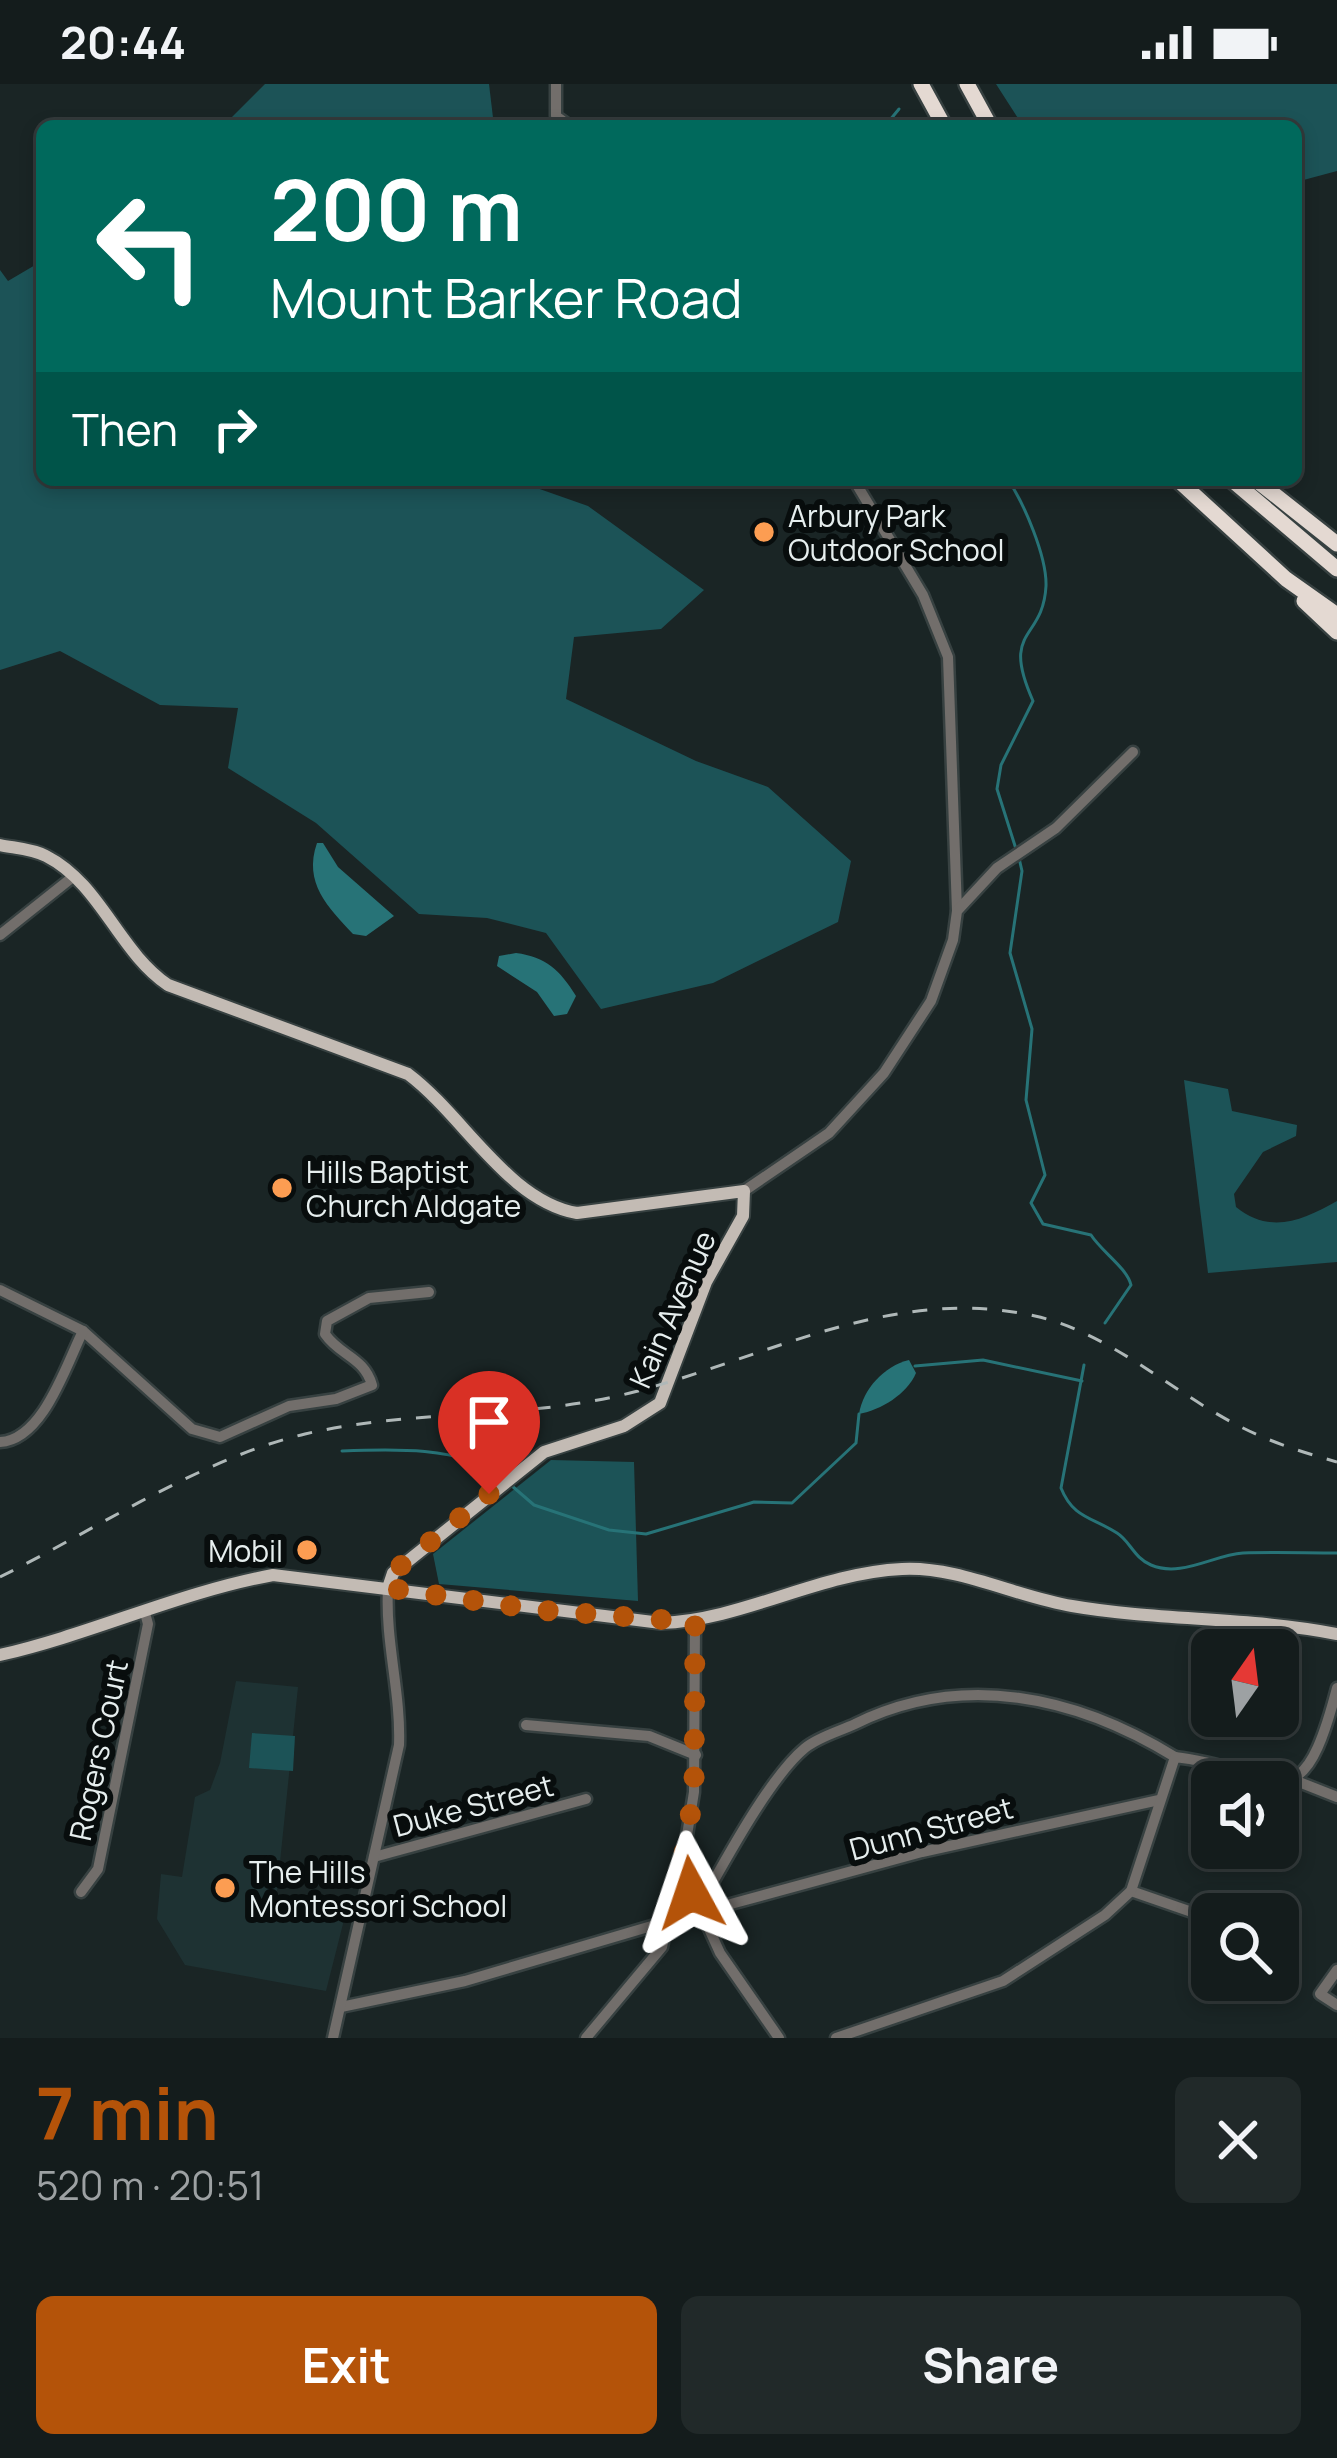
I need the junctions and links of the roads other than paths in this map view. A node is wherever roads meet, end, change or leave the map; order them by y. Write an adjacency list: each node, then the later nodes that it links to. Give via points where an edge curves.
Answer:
1 (556, 84): 4 (street)
2 (921, 84): 5 (highway)
3 (967, 84): 6 (highway)
4 (562, 120)
5 (941, 120)
6 (987, 120)
7 (858, 486): 19 (street, via 923,595 948,656)
8 (1184, 486): 12 (highway)
9 (1239, 486): 13 (highway)
10 (1264, 486): 11 (highway)
11 (1337, 544)
12 (1255, 552): 14 (highway); 15 (highway)
13 (1337, 569)
14 (1337, 615)
15 (1337, 632)
16 (1133, 752): 19 (street)
17 (0, 845): 18 (main road, via 44,854)
18 (74, 877): 20 (street); 21 (main road, via 144,969 407,1074 525,1193 551,1208 577,1213)
19 (957, 911): 21 (street, via 931,1001 884,1073 829,1133)
20 (0, 935)
21 (745, 1191): 26 (main road, Kain Avenue, via 742,1216 706,1282 660,1403 624,1426 544,1452 392,1573)
22 (0, 1290): 24 (street)
23 (429, 1292): 24 (street, via 369,1298 327,1321 333,1345 358,1358 372,1384 290,1406 220,1437 192,1429)
24 (83, 1331): 25 (street, via 37,1421)
25 (0, 1442)
26 (388, 1588): 27 (main road, via 273,1575); 28 (main road); 41 (street, via 399,1745)
27 (145, 1613): 30 (main road); 44 (street, Rogers Court, via 98,1869)
28 (695, 1622): 29 (main road, via 835,1578 904,1569 939,1570 1091,1610); 33 (street)
29 (1337, 1634)
30 (0, 1655)
31 (1337, 1688): 36 (street, via 1314,1760)
32 (526, 1725): 33 (street, via 650,1736)
33 (696, 1755): 45 (street, via 682,1866)
34 (1175, 1756): 35 (street); 40 (street); 42 (street, via 1036,1696 956,1692 885,1709 805,1748)
35 (1194, 1761)
36 (1299, 1775)
37 (1299, 1782): 38 (street)
38 (1337, 1797)
39 (586, 1799): 41 (street, Duke Street)
40 (1160, 1800): 43 (street); 46 (street, Dunn Street)
41 (374, 1857): 53 (street)
42 (708, 1891): 45 (street); 46 (street)
43 (1131, 1891): 47 (street); 57 (street, via 1004,1981)
44 (81, 1892)
45 (691, 1893): 48 (street)
46 (716, 1908): 49 (street)
47 (1191, 1914)
48 (689, 1915): 49 (street); 50 (street)
49 (704, 1920): 56 (street)
50 (667, 1923): 53 (street); 55 (street, via 662,1947)
51 (1337, 1970): 52 (street, via 1319,1994)
52 (1337, 2006)
53 (341, 2007): 54 (street)
54 (333, 2038)
55 (586, 2038)
56 (779, 2038)
57 (836, 2038)

